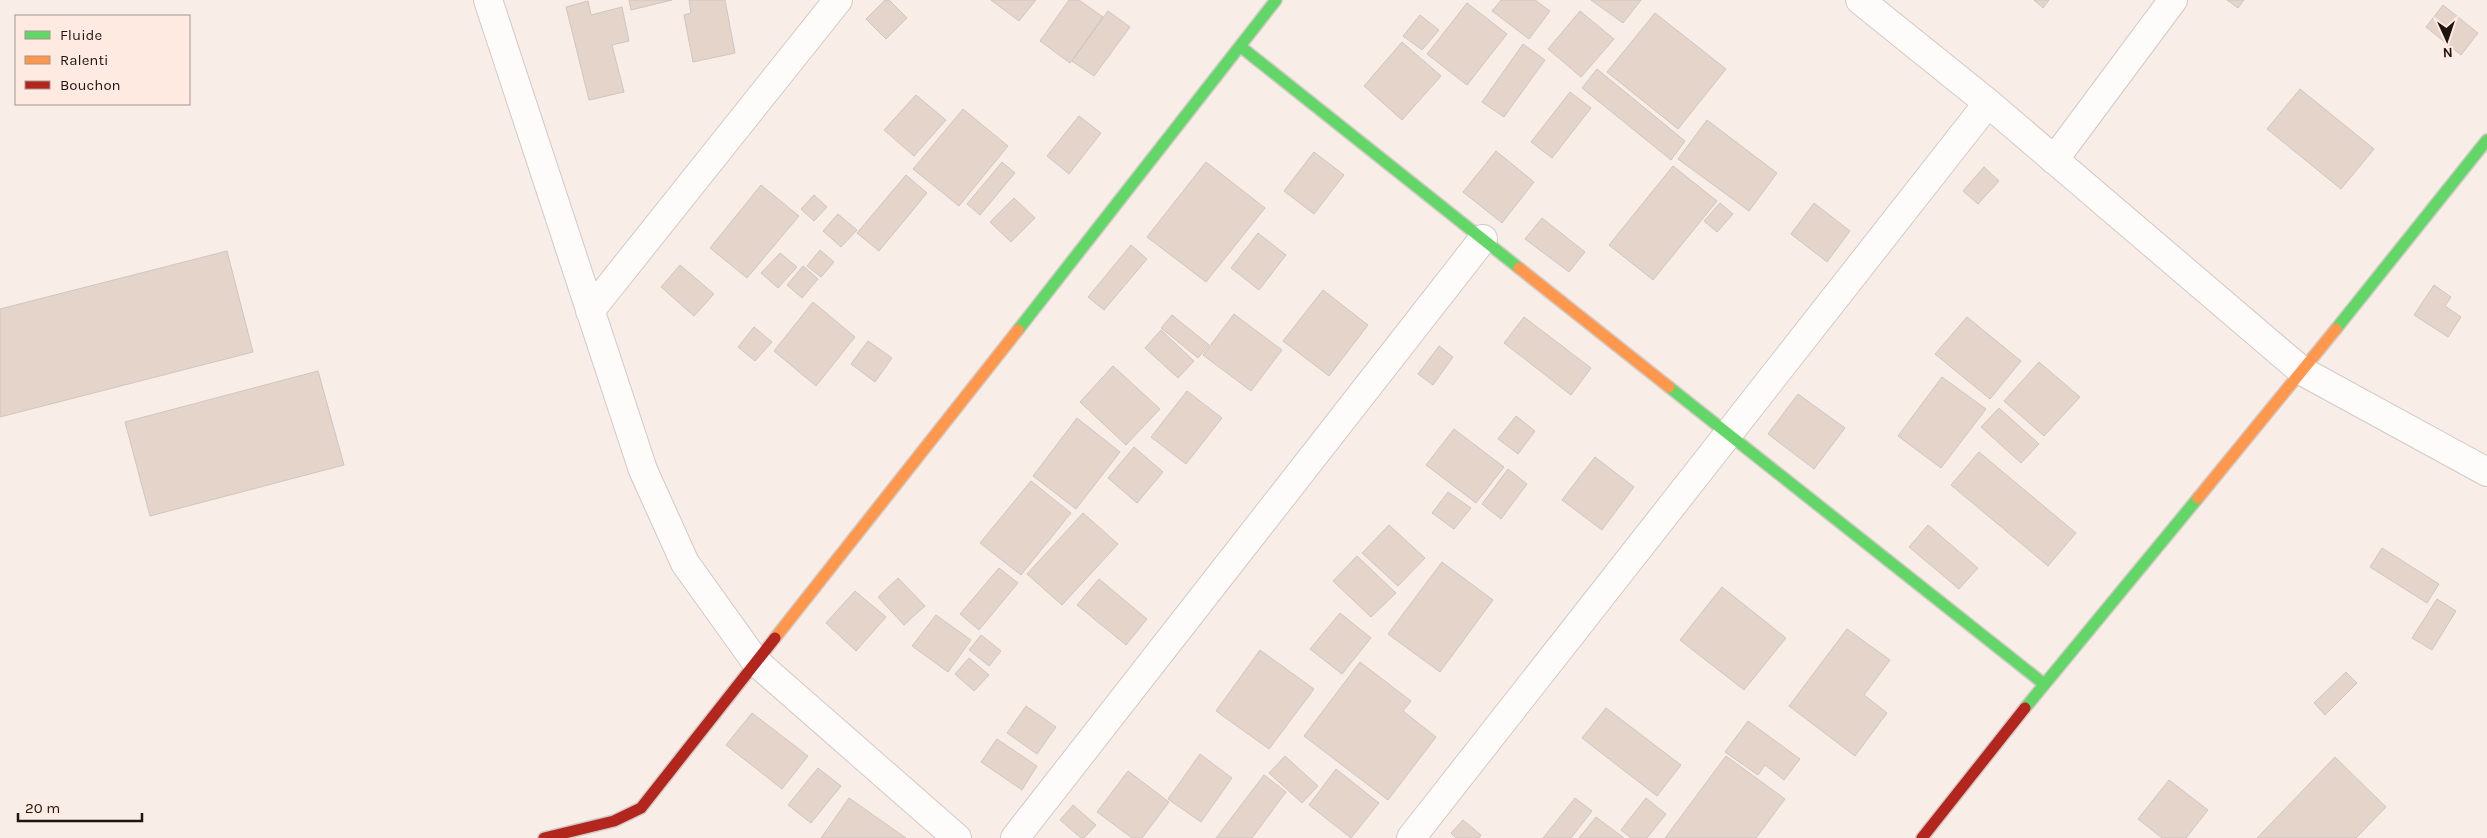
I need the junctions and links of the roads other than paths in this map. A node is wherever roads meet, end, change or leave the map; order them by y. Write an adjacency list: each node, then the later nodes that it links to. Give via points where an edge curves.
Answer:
1 (488, 0): 11 (street)
2 (838, 0): 11 (street)
3 (1276, 0): 6 (street)
4 (1860, 0): 7 (street)
5 (2174, 0): 9 (street)
6 (1241, 47): 10 (street); 15 (street)
7 (1988, 103): 9 (street); 13 (street)
8 (2487, 140): 12 (street)
9 (2054, 160): 12 (street)
10 (1483, 239): 13 (street); 19 (street)
11 (590, 311): 15 (street, via 642,470 685,563)
12 (2302, 371): 14 (street); 16 (street)
13 (1728, 433): 16 (street); 20 (street)
14 (2487, 472)
15 (756, 662): 17 (street, via 641,808 614,821); 18 (street)
16 (2044, 684): 21 (street)
17 (544, 838)
18 (957, 838)
19 (1015, 838)
20 (1411, 838)
21 (1922, 838)

